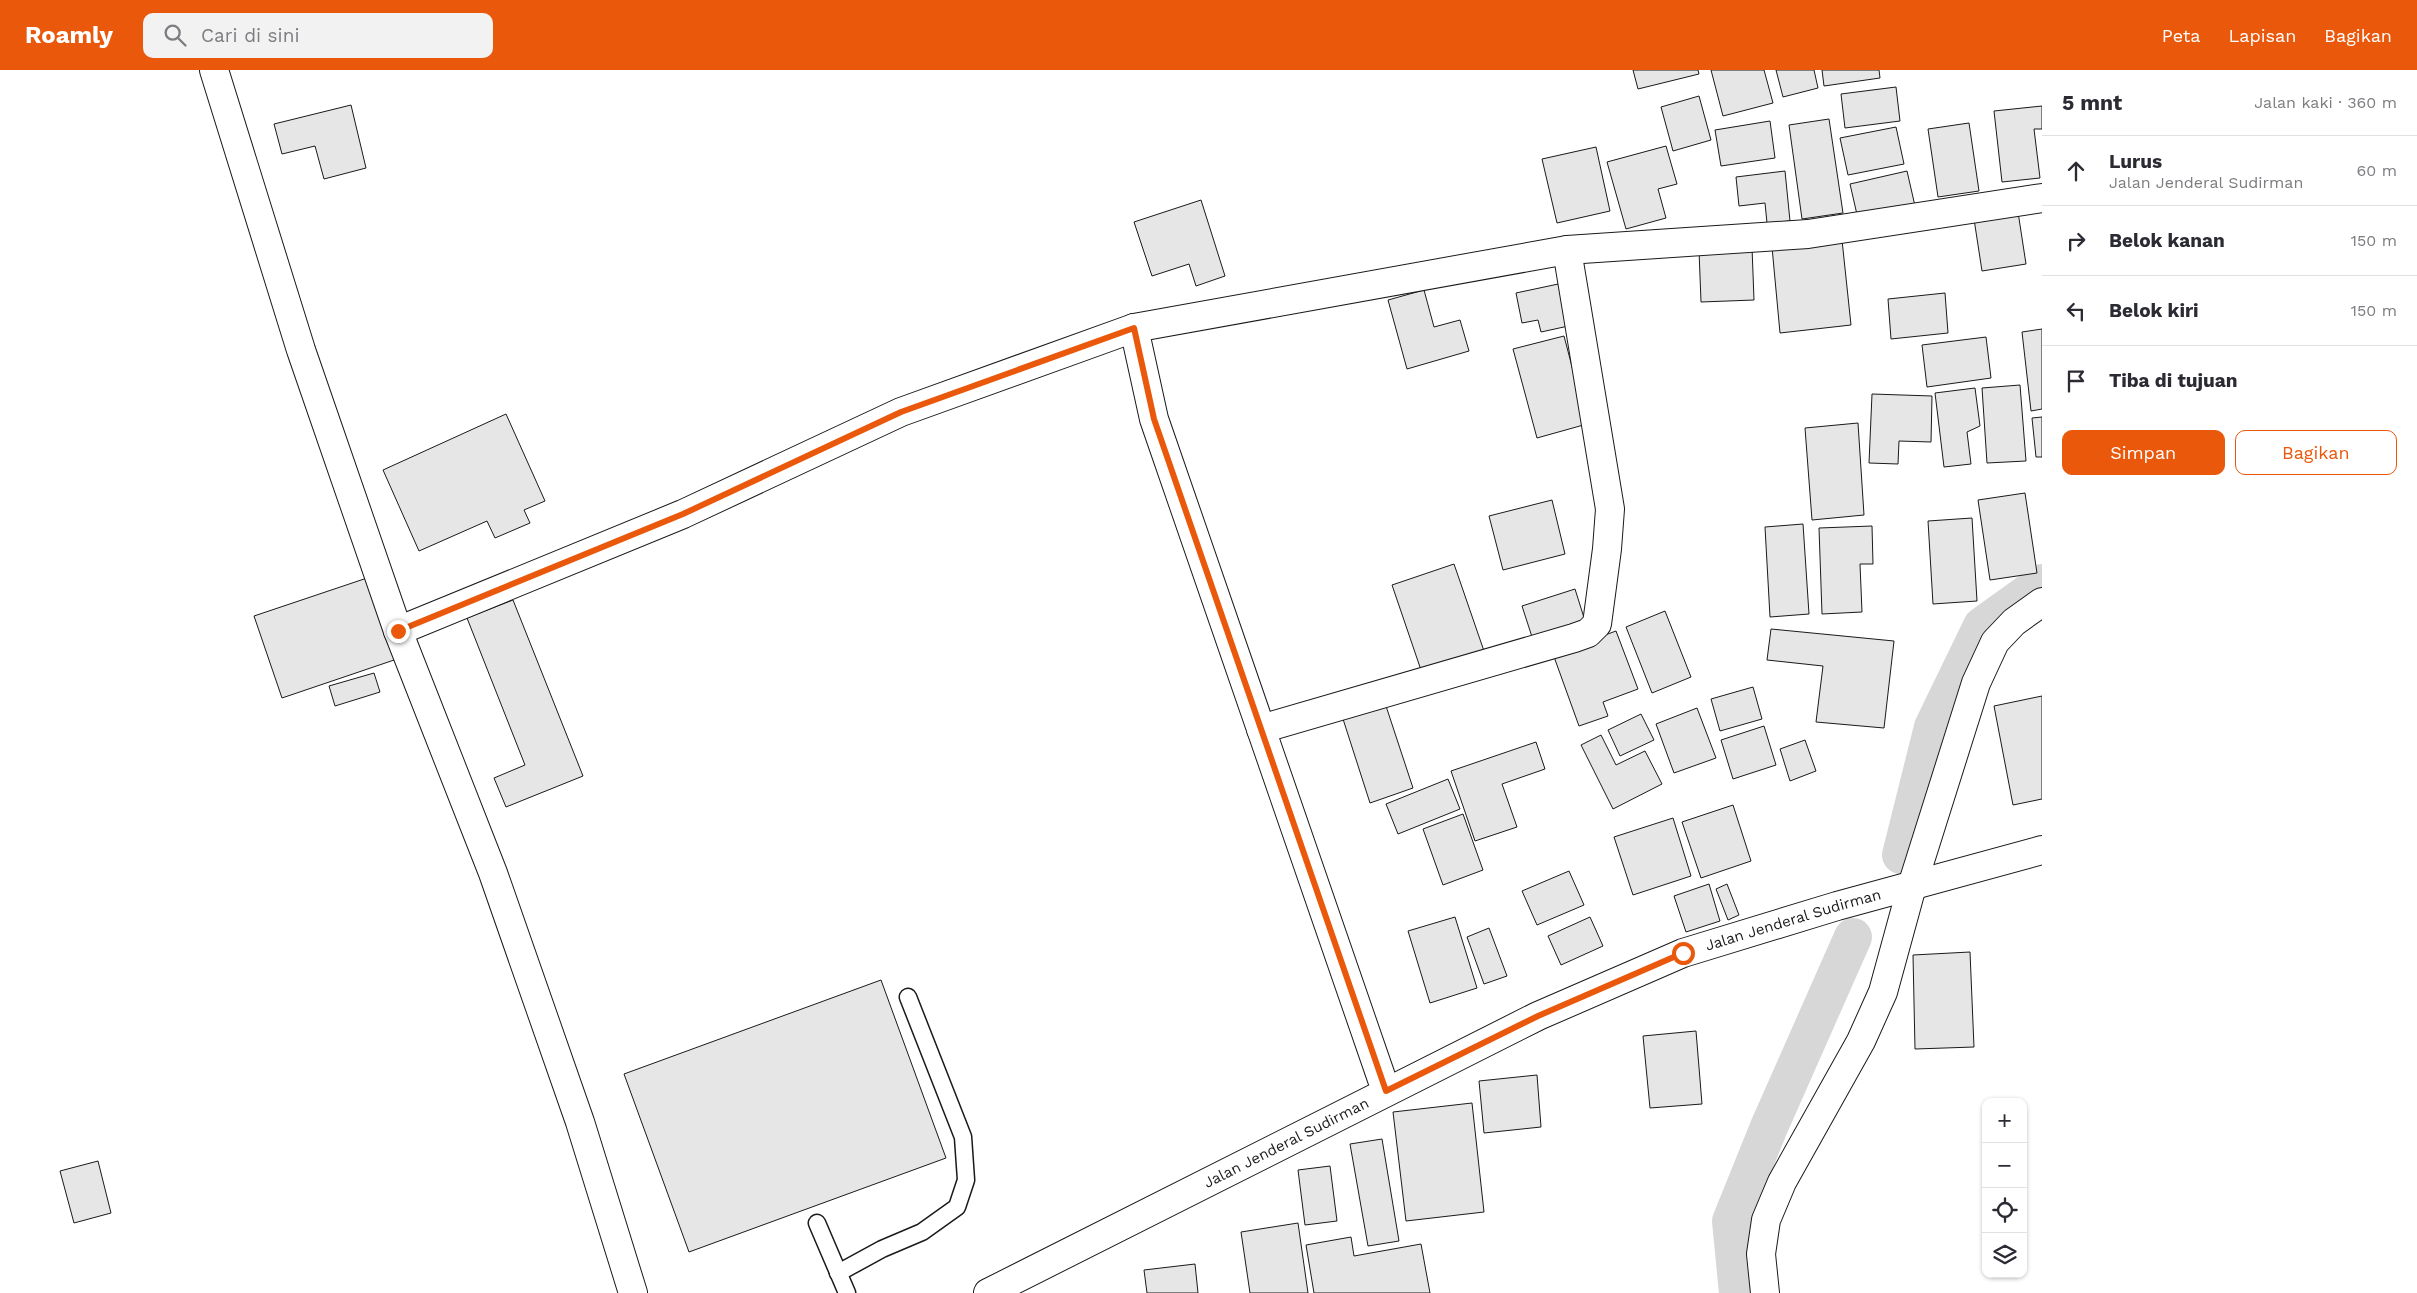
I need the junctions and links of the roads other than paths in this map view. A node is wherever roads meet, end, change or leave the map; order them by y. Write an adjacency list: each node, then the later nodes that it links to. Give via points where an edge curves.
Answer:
1 (214, 70): 6 (street, via 301,350)
2 (2042, 198): 3 (street, via 1808,234)
3 (1567, 250): 4 (street); 7 (street, via 1610,509 1597,624 1588,633)
4 (1134, 328): 6 (street, via 901,412 683,514); 7 (street, via 1154,419)
5 (2042, 602): 9 (street, via 2014,622 1995,642 1976,683)
6 (398, 631): 14 (street, via 494,874 580,1122)
7 (1261, 729): 11 (street)
8 (2042, 850): 9 (street, Jalan Jenderal Sudirman)
9 (1905, 888): 11 (street, Jalan Jenderal Sudirman, via 1683,953 1538,1016); 17 (street, via 1883,992 1860,1042 1782,1182 1766,1220 1760,1254)
10 (908, 997): 13 (lane, via 964,1137 966,1180 958,1208 922,1232)
11 (1386, 1091): 16 (street, Jalan Jenderal Sudirman)
12 (817, 1223): 13 (lane)
13 (838, 1273): 15 (lane)
14 (633, 1293)
15 (847, 1293)
16 (988, 1293)
17 (1765, 1293)

